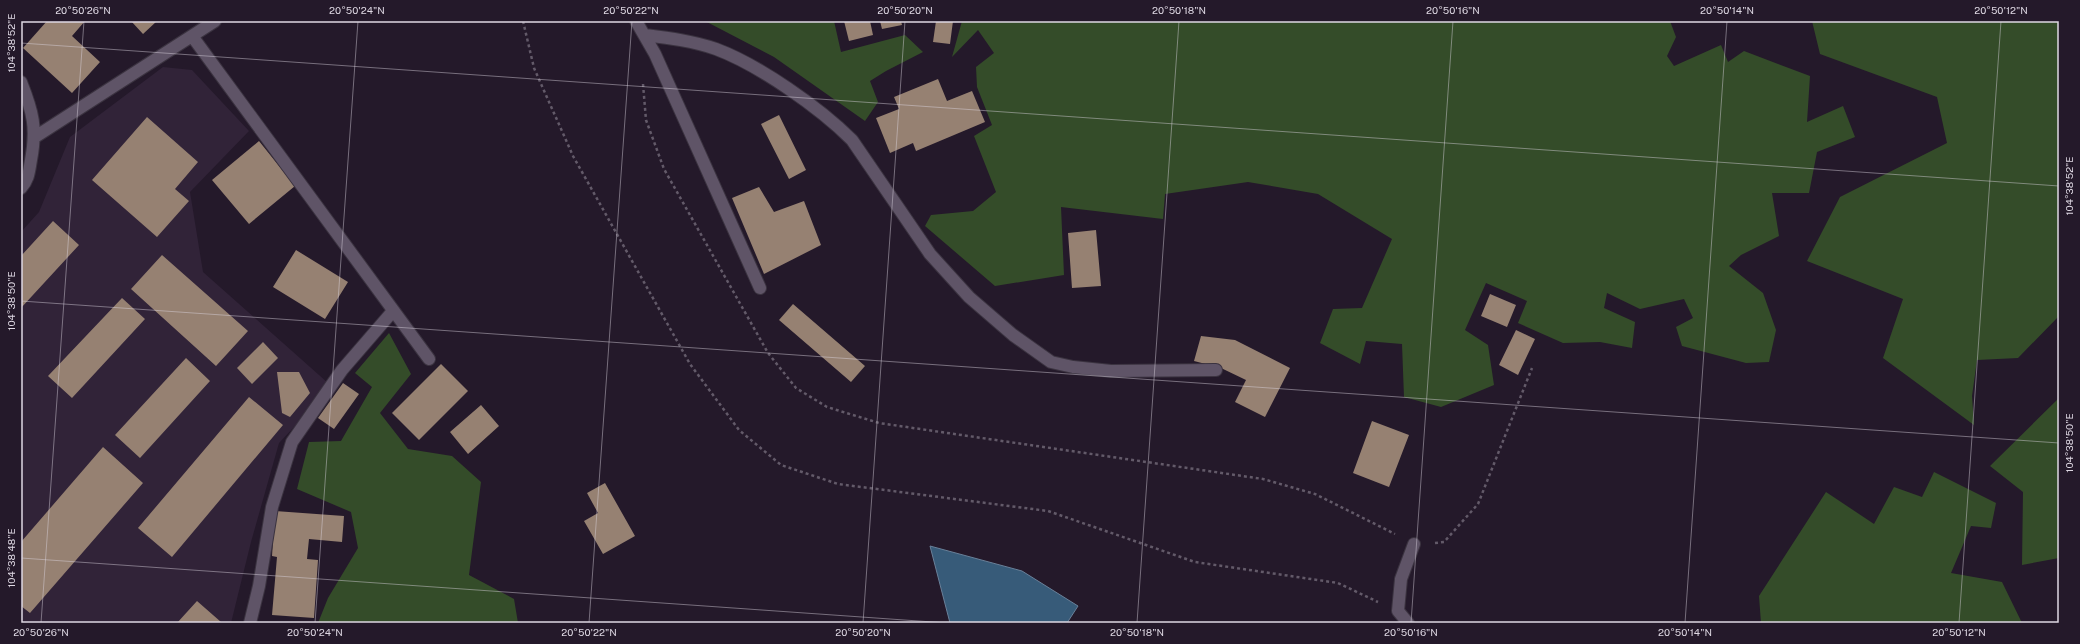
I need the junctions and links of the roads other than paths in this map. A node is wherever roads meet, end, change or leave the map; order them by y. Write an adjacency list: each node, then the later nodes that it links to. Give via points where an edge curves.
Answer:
1 (215, 21): 4 (street)
2 (636, 21): 3 (street)
3 (644, 35): 8 (street, via 655,54); 11 (street, via 686,40 717,50 779,83 837,125 852,140 930,254 968,297 1013,335 1051,362 1111,371)
4 (192, 36): 6 (street); 9 (street)
5 (21, 82): 6 (street, via 30,105)
6 (35, 137): 7 (street, via 28,180)
7 (21, 188)
8 (760, 288)
9 (393, 311): 10 (street); 13 (street, via 342,370 292,442 272,507)
10 (429, 360)
11 (1216, 370)
12 (1414, 544): 14 (street, via 1400,579 1398,611)
13 (250, 623)
14 (1408, 623)

